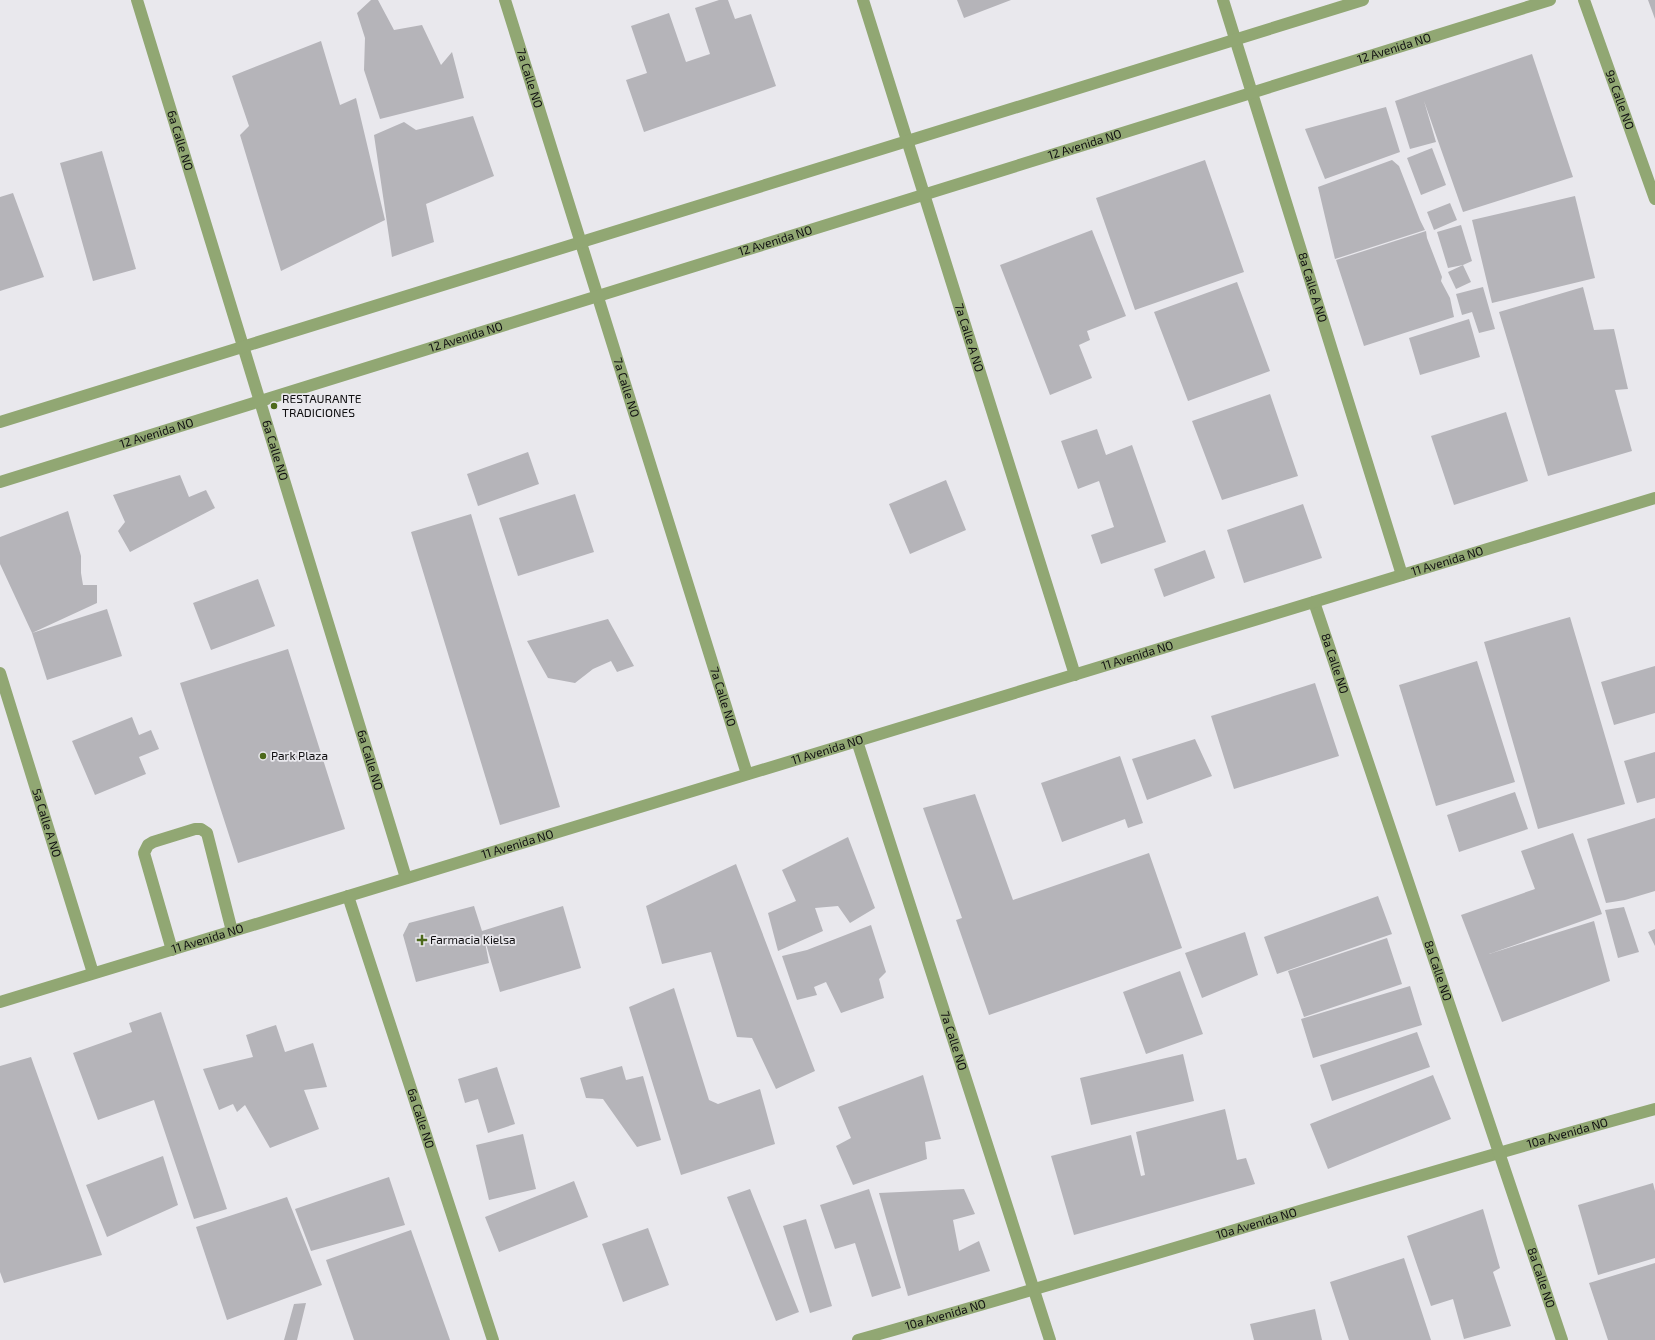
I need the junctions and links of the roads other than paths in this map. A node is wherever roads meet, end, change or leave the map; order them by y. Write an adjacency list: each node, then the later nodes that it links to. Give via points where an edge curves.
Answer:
1 (137, 0): 15 (street, 6a Calle NO)
2 (505, 0): 13 (street, 7a Calle NO)
3 (863, 0): 10 (street, 7a Calle A NO)
4 (1223, 0): 8 (street, 8a Calle A NO)
5 (1363, 0): 8 (street)
6 (1550, 0): 9 (street, 12 Avenida NO)
7 (1584, 0): 12 (street, 9a Calle NO)
8 (1236, 40): 9 (street, 8a Calle A NO); 10 (street)
9 (1252, 93): 11 (street, 12 Avenida NO); 20 (street, 8a Calle A NO)
10 (907, 141): 11 (street, 7a Calle A NO); 13 (street)
11 (924, 193): 14 (street, 12 Avenida NO); 23 (street, 7a Calle A NO)
12 (1655, 199)
13 (581, 242): 14 (street, 7a Calle NO); 15 (street)
14 (598, 296): 16 (street, 12 Avenida NO); 25 (street, 7a Calle NO)
15 (243, 347): 16 (street, 6a Calle NO); 17 (street)
16 (260, 401): 18 (street, 12 Avenida NO); 26 (street, 6a Calle NO)
17 (0, 422)
18 (0, 482)
19 (1655, 498): 20 (street, 11 Avenida NO)
20 (1402, 575): 21 (street, 11 Avenida NO)
21 (1314, 602): 23 (street, 11 Avenida NO); 33 (street, 8a Calle NO)
22 (0, 673): 30 (street, 5a Calle A NO)
23 (1075, 675): 24 (street, 11 Avenida NO)
24 (857, 741): 25 (street, 11 Avenida NO); 34 (street, 7a Calle NO)
25 (746, 774): 26 (street, 11 Avenida NO)
26 (406, 878): 27 (street, 11 Avenida NO)
27 (348, 896): 28 (street, 11 Avenida NO); 35 (street, 6a Calle NO)
28 (232, 931): 29 (street, 11 Avenida NO); 29 (street, via 207,833 195,830 153,842 144,853)
29 (172, 950): 30 (street, 11 Avenida NO)
30 (93, 973): 31 (street, 11 Avenida NO)
31 (0, 1002)
32 (1655, 1109): 33 (street, 10a Avenida NO)
33 (1499, 1152): 34 (street, 10a Avenida NO); 38 (street, 8a Calle NO)
34 (1034, 1290): 36 (street, 10a Avenida NO); 37 (street, 7a Calle NO)
35 (493, 1340)
36 (858, 1340)
37 (1050, 1340)
38 (1562, 1340)

